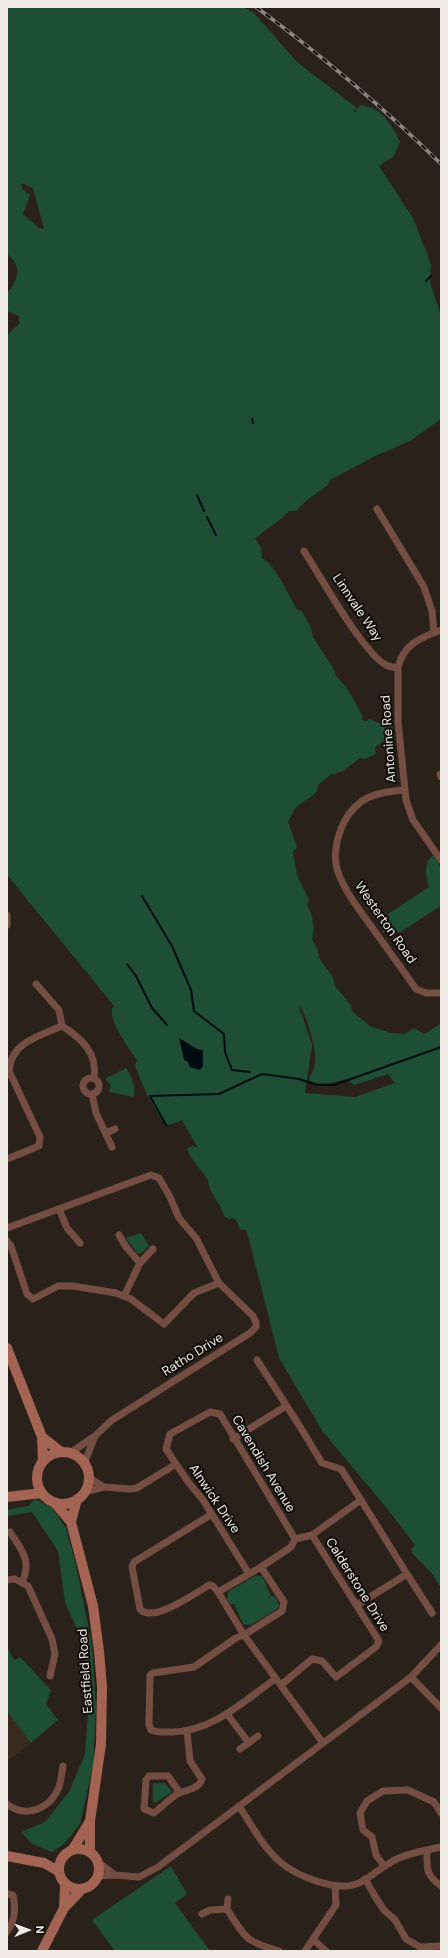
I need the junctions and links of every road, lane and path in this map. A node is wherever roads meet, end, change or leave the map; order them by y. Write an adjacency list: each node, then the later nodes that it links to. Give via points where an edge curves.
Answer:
1 (377, 509): 3 (street, via 424,587)
2 (304, 551): 4 (street, Linnvale Way, via 359,636 378,659 387,666)
3 (438, 631): 4 (street, Antonine Road, via 410,644)
4 (398, 668): 5 (street, Antonine Road, via 398,721)
5 (405, 790): 6 (street, Antonine Road, via 413,820); 10 (street, Westerton Road, via 383,792 362,800 348,815 338,834 335,850 337,869 345,888 416,989 426,993)
6 (441, 860)
7 (7, 915): 8 (street)
8 (7, 925)
9 (36, 984): 11 (street, via 59,1010)
10 (441, 993)
11 (62, 1026): 12 (street, via 28,1041); 13 (street, via 87,1047 93,1059)
12 (10, 1053): 18 (street, via 9,1071 40,1137 38,1146)
13 (94, 1078): 14 (street, via 100,1087 98,1092); 14 (street, via 89,1078 83,1085 87,1093)
14 (92, 1094): 16 (street, via 96,1113)
15 (115, 1129): 16 (street)
16 (106, 1133): 17 (street)
17 (112, 1147)
18 (7, 1159)
19 (59, 1210): 20 (street, Ratho Drive); 23 (street, via 66,1228); 26 (street, Ratho Drive, via 155,1176 170,1197 179,1218 196,1238)
20 (7, 1228)
21 (119, 1235): 25 (street)
22 (7, 1241): 27 (street, via 27,1294 33,1299 58,1286 73,1286)
23 (80, 1243)
24 (153, 1249): 25 (street)
25 (140, 1263): 27 (street)
26 (219, 1283): 27 (street, via 194,1293 164,1324); 31 (street, Ratho Drive, via 252,1315 256,1326 250,1333 112,1420)
27 (124, 1296)
28 (7, 1348): 32 (street)
29 (257, 1360): 30 (street)
30 (286, 1406): 33 (street); 45 (street, via 322,1463 341,1469)
31 (95, 1436): 34 (street, Ratho Drive); 36 (street, Ratho Drive)
32 (42, 1437): 34 (street); 35 (street)
33 (234, 1439): 37 (street, Cavendish Avenue, via 220,1414 210,1412 170,1434 166,1449); 51 (street, Cavendish Avenue)
34 (66, 1452): 35 (street, via 54,1453); 36 (street)
35 (43, 1460): 39 (street, via 37,1472)
36 (84, 1464): 38 (street)
37 (176, 1464): 40 (street, Alnwick Drive, via 137,1488); 47 (street, Alnwick Drive)
38 (88, 1477): 40 (street); 43 (street)
39 (37, 1479): 41 (street); 42 (street)
40 (104, 1487): 43 (street)
41 (42, 1493): 42 (street); 46 (street)
42 (20, 1494): 44 (street)
43 (80, 1496): 46 (street, via 69,1502); 48 (street, Eastfield Road)
44 (7, 1497)
45 (361, 1500): 50 (street); 54 (street)
46 (54, 1502): 48 (street, Eastfield Road)
47 (212, 1514): 53 (street, Alnwick Drive); 57 (street, via 134,1562 132,1567 142,1613 168,1610 209,1585)
48 (71, 1522): 78 (street, Eastfield Road, via 93,1606 101,1673 101,1744)
49 (10, 1532): 56 (street, via 24,1555 27,1571)
50 (312, 1535): 51 (street); 58 (street, Calderstone Drive)
51 (295, 1539): 52 (street, via 291,1547)
52 (261, 1567): 53 (street); 60 (street, via 284,1602 284,1606 282,1611)
53 (249, 1574): 57 (street)
54 (407, 1574): 58 (street); 59 (street)
55 (7, 1580): 56 (street, via 15,1579)
56 (22, 1583): 62 (street, via 28,1586 52,1639 55,1654)
57 (218, 1592): 60 (street)
58 (357, 1605): 65 (street, Calderstone Drive, via 378,1638 376,1647 336,1677 322,1661 312,1659)
59 (432, 1613)
60 (244, 1634): 64 (street); 68 (street, via 194,1667 150,1675 151,1730)
61 (441, 1645): 63 (street)
62 (50, 1676)
63 (411, 1677): 66 (street); 71 (street)
64 (275, 1678): 65 (street); 67 (street)
65 (281, 1684): 71 (street)
66 (441, 1708)
67 (227, 1714): 68 (street); 70 (street)
68 (187, 1731): 74 (street, via 190,1761 202,1781 187,1792)
69 (258, 1736): 70 (street)
70 (249, 1743): 72 (street)
71 (323, 1743): 76 (street)
72 (240, 1749)
73 (63, 1766): 75 (street, via 59,1787 49,1802 28,1812 19,1812)
74 (180, 1793): 74 (street, via 154,1813 144,1809 146,1780 149,1776 168,1776)
75 (7, 1804)
76 (239, 1806): 89 (street, via 158,1867 139,1877); 93 (street, via 279,1861 301,1875)
77 (441, 1813): 87 (street, via 434,1802 408,1790 383,1791 367,1801 360,1813 363,1830 372,1837 376,1855)
78 (90, 1821): 80 (street, Eastfield Road); 82 (street, Eastfield Road)
79 (441, 1847): 81 (street)
80 (73, 1849): 82 (street, via 82,1848); 84 (street)
81 (427, 1850): 87 (street, via 400,1857); 94 (street, via 427,1871)
82 (90, 1852): 85 (street)
83 (7, 1856): 86 (street)
84 (62, 1856): 86 (street); 88 (street)
85 (98, 1862): 89 (street); 90 (street)
86 (44, 1863): 88 (street)
87 (384, 1866): 91 (street)
88 (58, 1871): 92 (street)
89 (115, 1875): 90 (street)
90 (98, 1876): 95 (street, via 92,1884)
91 (366, 1879): 93 (street, via 347,1887); 103 (street, via 384,1910 395,1920 406,1939 420,1947)
92 (65, 1885): 95 (street, via 73,1889); 98 (street)
93 (336, 1886): 102 (street, via 336,1905)
94 (441, 1886)
95 (82, 1889): 98 (street)
96 (7, 1894): 101 (street, via 14,1895 16,1907 12,1925)
97 (228, 1899): 99 (street)
98 (64, 1908): 104 (street)
99 (227, 1909): 100 (street, via 210,1910); 105 (street, via 244,1935 252,1942)
100 (202, 1914)
101 (7, 1932)
102 (314, 1940): 106 (street); 107 (street)
103 (441, 1946)
104 (42, 1951)
105 (279, 1951)
106 (305, 1951)
107 (326, 1951)

